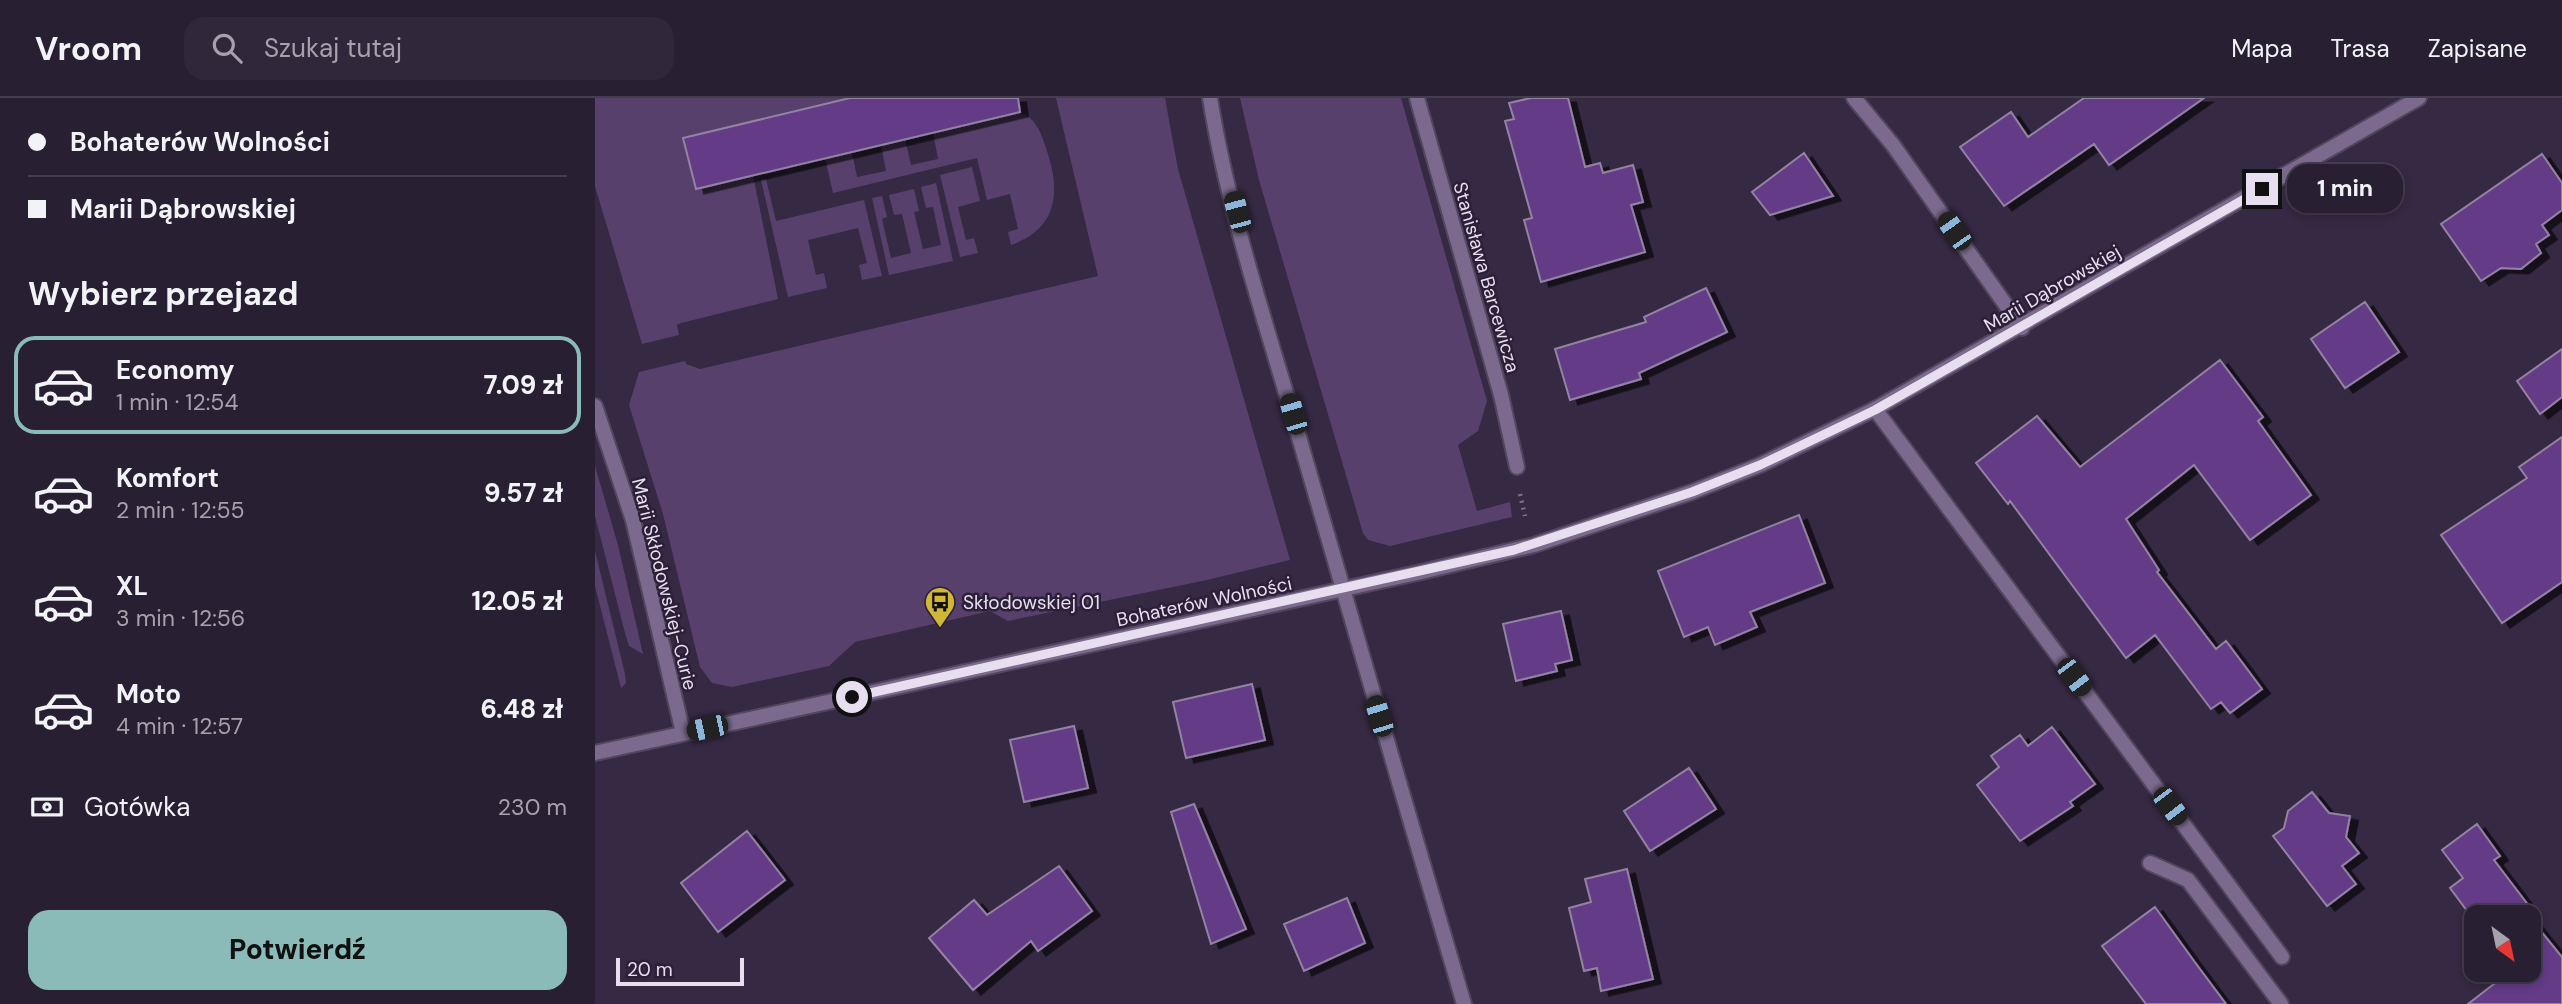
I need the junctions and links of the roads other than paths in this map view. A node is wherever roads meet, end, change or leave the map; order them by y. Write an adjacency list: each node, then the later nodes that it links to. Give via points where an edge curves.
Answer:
1 (1210, 98): 10 (street, via 1257,292)
2 (1417, 98): 8 (street, Stanisława Barcewicza)
3 (1854, 98): 5 (street, via 1893,145)
4 (2420, 98): 5 (street, Marii Dąbrowskiej)
5 (2022, 328): 7 (street, Marii Dąbrowskiej)
6 (595, 406): 11 (street, Marii Skłodowskiej-Curie, via 633,520)
7 (1875, 410): 9 (street, Marii Dąbrowskiej); 14 (street)
8 (1517, 467)
9 (1692, 492): 10 (street, Bohaterów Wolności, via 1534,545)
10 (1343, 590): 11 (street, Bohaterów Wolności); 15 (street)
11 (683, 733): 12 (street, Bohaterów Wolności)
12 (595, 752)
13 (2150, 863): 16 (street, via 2188,880)
14 (2282, 957)
15 (1464, 1004)
16 (2281, 1004)

